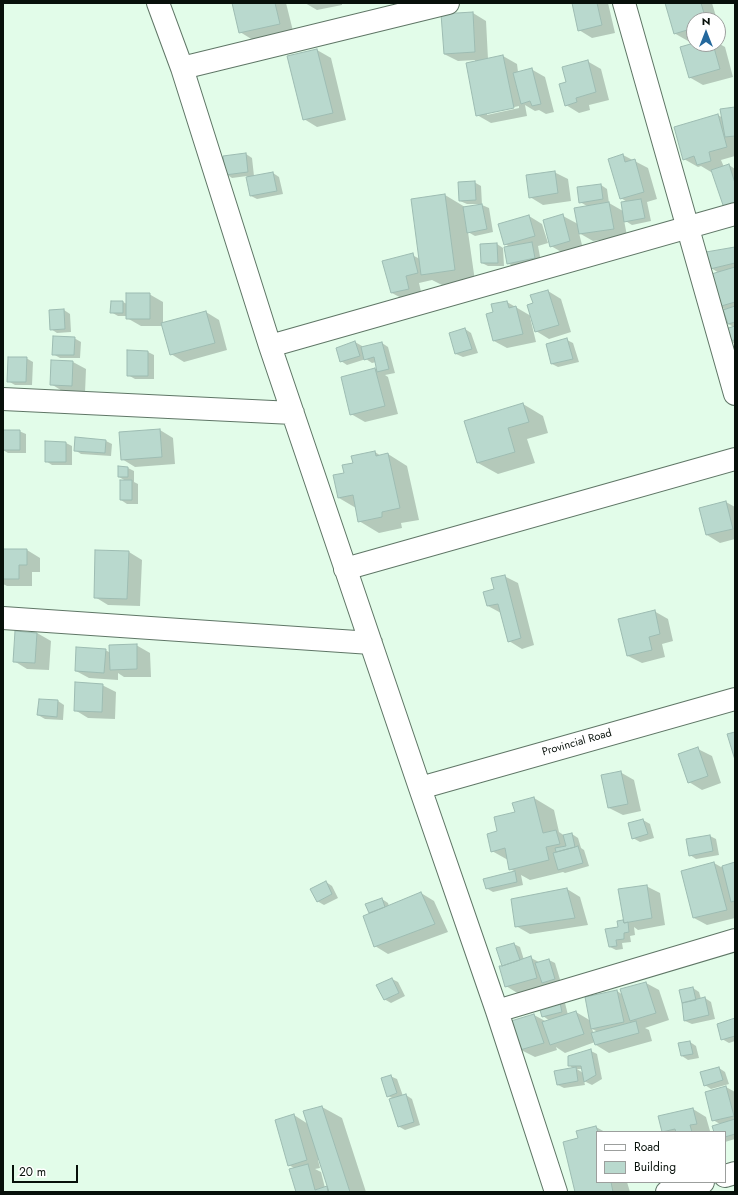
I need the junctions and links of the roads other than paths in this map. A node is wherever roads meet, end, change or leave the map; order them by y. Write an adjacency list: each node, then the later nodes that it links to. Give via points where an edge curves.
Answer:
1 (158, 3): 4 (street)
2 (448, 3): 4 (street)
3 (624, 3): 6 (street)
4 (182, 68): 7 (street)
5 (735, 214): 6 (street)
6 (687, 226): 7 (street); 8 (street)
7 (270, 346): 10 (street)
8 (735, 394)
9 (3, 399): 10 (street)
10 (293, 412): 12 (street)
11 (735, 459): 12 (street)
12 (345, 569): 14 (street)
13 (3, 618): 14 (street)
14 (371, 644): 16 (street)
15 (735, 699): 16 (street, Provincial Road)
16 (420, 788): 18 (street)
17 (735, 940): 18 (street)
18 (497, 1011): 20 (street)
19 (698, 1183): 21 (street)
20 (556, 1192)
21 (667, 1192)

